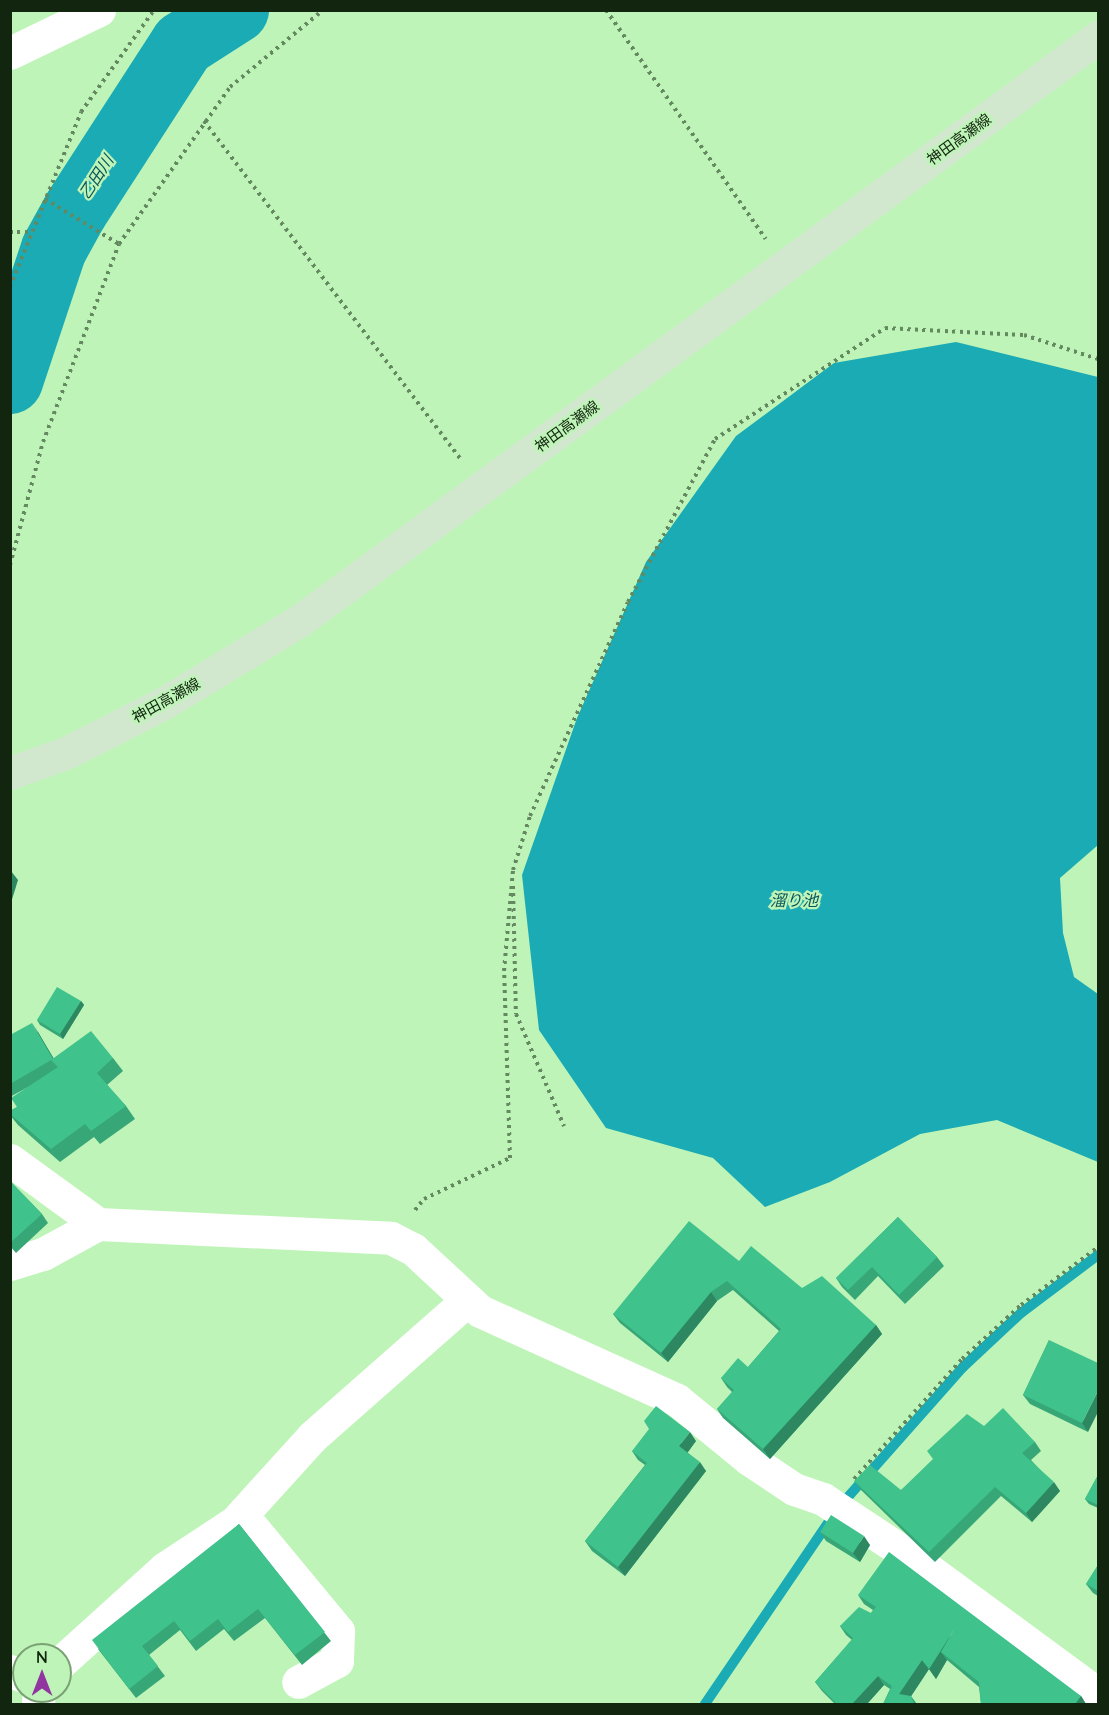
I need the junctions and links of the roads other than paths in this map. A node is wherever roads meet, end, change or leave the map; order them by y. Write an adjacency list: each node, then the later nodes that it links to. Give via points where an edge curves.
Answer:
1 (99, 10): 3 (street)
2 (1098, 37): 4 (main road, 神田高瀬線, via 299,621 183,692 68,752)
3 (10, 53)
4 (10, 773)
5 (10, 1160): 6 (street)
6 (98, 1224): 7 (street, via 43,1254); 8 (street, via 391,1238 413,1249)
7 (10, 1263)
8 (465, 1302): 9 (street, via 312,1437); 12 (street, via 677,1400 749,1459 794,1489 839,1510)
9 (242, 1515): 10 (street, via 165,1568); 11 (street, via 338,1631 337,1662)
10 (72, 1652)
11 (298, 1682)
12 (1098, 1694)

